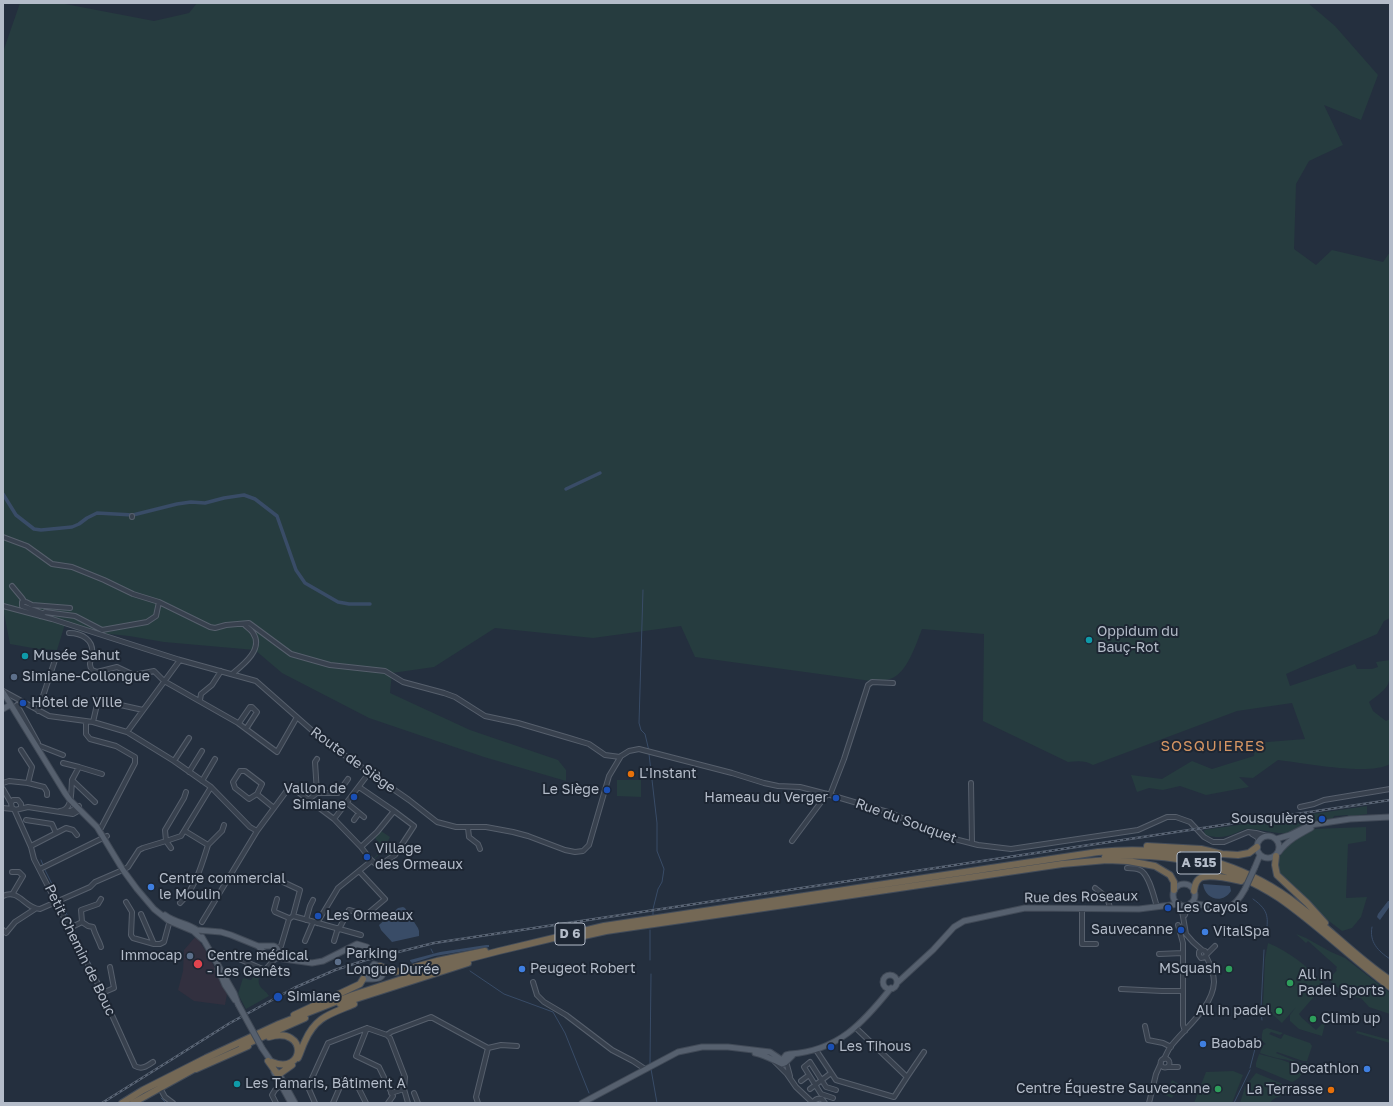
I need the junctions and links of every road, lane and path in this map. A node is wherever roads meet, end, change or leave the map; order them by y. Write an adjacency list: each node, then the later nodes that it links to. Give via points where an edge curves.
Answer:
1 (3, 537): 4 (street, via 27,546 52,564 72,567 133,594)
2 (12, 586): 3 (street)
3 (24, 601): 6 (street, via 32,605); 7 (street, via 22,606)
4 (159, 602): 7 (street, via 156,616 147,622 115,629 102,630 75,616 45,612); 8 (street, via 210,627)
5 (3, 606): 7 (street, Route de Siège)
6 (70, 608)
7 (41, 614): 11 (street, Route de Siège)
8 (244, 624): 13 (street, via 254,634 256,642 253,654); 34 (street, via 249,623 292,654 330,665 385,671 403,682 455,697 484,716 569,738 588,744 605,755)
9 (69, 634): 14 (street, via 81,635 89,640 92,649 90,665 95,672 117,667 134,675 154,671)
10 (56, 657): 21 (street)
11 (180, 660): 12 (street, Route de Siège); 14 (street)
12 (221, 671): 13 (street, Route de Siège); 17 (street, via 212,685 201,694)
13 (232, 674): 23 (street, Route de Siège, via 256,681)
14 (164, 681): 17 (street); 22 (street)
15 (893, 683): 56 (street, via 872,682 868,685 844,758)
16 (3, 691): 18 (street); 19 (main road)
17 (200, 700): 26 (street)
18 (22, 702): 19 (street); 21 (street)
19 (13, 706): 20 (main road); 30 (main road)
20 (3, 709)
21 (38, 710): 24 (street, via 53,717)
22 (143, 710): 25 (street, via 98,700); 28 (street)
23 (297, 717): 27 (street, via 277,752); 41 (street, Route de Siège, via 324,741)
24 (86, 721): 25 (street); 81 (street, via 86,734 90,739 116,746 135,757 135,763)
25 (93, 722): 28 (street)
26 (239, 724): 27 (street); 27 (street, via 250,707 257,712)
27 (246, 729)
28 (127, 732): 37 (street)
29 (189, 738): 37 (street)
30 (35, 744): 33 (street); 59 (main road)
31 (21, 750): 47 (street, via 32,767)
32 (202, 751): 40 (street)
33 (63, 755)
34 (620, 757): 56 (street, Rue du Souquet, via 629,751 639,749 764,783 800,787); 82 (street, Route de Siège, via 609,776 589,845 583,851 565,850 513,832 486,827)
35 (215, 759): 45 (street)
36 (317, 759): 54 (street)
37 (174, 761): 40 (street)
38 (63, 763): 39 (street)
39 (79, 767): 42 (street); 44 (street)
40 (189, 772): 45 (street)
41 (368, 773): 50 (street); 82 (street, Route de Siège, via 410,800 437,822)
42 (102, 774)
43 (348, 779): 54 (street, via 338,793)
44 (73, 781): 59 (street); 63 (street)
45 (202, 781): 49 (street)
46 (3, 783): 47 (street)
47 (28, 783): 58 (street, via 44,786)
48 (971, 783): 93 (street)
49 (211, 787): 83 (street); 84 (street)
50 (359, 787): 64 (street); 72 (street)
51 (3, 789): 57 (street, Petit Chemin de Bouc)
52 (1390, 789): 67 (street, via 1324,800)
53 (186, 792): 92 (street, via 165,830)
54 (317, 793): 61 (street)
55 (257, 794): 55 (street, via 262,784 245,771 240,771 232,782 233,785 249,799); 70 (street)
56 (828, 794): 91 (street); 93 (street, Rue du Souquet, via 891,813 939,835)
57 (6, 795): 60 (street); 65 (street, Petit Chemin de Bouc)
58 (47, 795)
59 (71, 799): 69 (main road); 71 (street, via 69,807)
60 (15, 800): 62 (street); 65 (street)
61 (308, 800): 70 (street, via 294,789 288,789); 76 (street)
62 (21, 802): 65 (street); 66 (street)
63 (96, 802)
64 (346, 803): 73 (street); 76 (street)
65 (15, 807): 66 (street); 68 (street); 96 (street, Petit Chemin de Bouc)
66 (28, 807): 71 (street)
67 (1300, 807)
68 (3, 808)
69 (80, 808): 71 (street); 81 (main road)
70 (274, 808): 84 (street)
71 (61, 811)
72 (394, 811): 97 (street); 103 (street, via 414,826 392,857 378,866)
73 (359, 813): 74 (street); 78 (street)
74 (364, 817)
75 (1390, 817): 79 (main road)
76 (334, 819): 97 (street)
77 (26, 820): 86 (street, via 52,824)
78 (354, 820)
79 (1326, 823): 90 (main road, via 1310,825); 100 (main road, via 1314,826 1292,839)
80 (224, 825): 95 (street, via 222,832)
81 (99, 827): 89 (main road)
82 (468, 828): 99 (street, via 468,835)
83 (185, 831): 92 (street, via 181,836); 95 (street)
84 (257, 831): 138 (street)
85 (1248, 832): 88 (street); 93 (street, Rue du Souquet, via 1224,842 1213,842 1204,837 1186,819 1167,817 1138,830 1011,849); 94 (street, via 1255,834)
86 (56, 833): 87 (street, via 66,828 73,830); 96 (street)
87 (77, 835)
88 (1267, 836): 90 (main road); 94 (main road)
89 (106, 837): 106 (street); 108 (main road); 108 (main road)
90 (1276, 839): 100 (main road, via 1279,845)
91 (792, 841)
92 (166, 842): 98 (street); 108 (street, via 139,850)
93 (972, 843)
94 (1258, 844): 101 (main road); 104 (highway, via 1249,853 1238,855 1176,847 1119,847 1069,853)
95 (208, 845): 123 (street, via 198,875)
96 (31, 846): 106 (street, Petit Chemin de Bouc, via 34,858)
97 (361, 847): 103 (street)
98 (171, 848)
99 (480, 849)
100 (1277, 854): 102 (main road, via 1273,858); 163 (highway, via 1275,870 1279,878)
101 (1260, 855): 102 (main road); 105 (main road)
102 (1265, 858): 105 (main road)
103 (371, 860): 109 (street)
104 (1045, 860): 147 (highway, D 6, via 604,926); 163 (highway, A 515, via 1122,849 1194,855 1220,863 1242,871 1278,890)
105 (1255, 867): 125 (main road, bridge, via 1240,899 1233,906 1220,909)
106 (43, 868): 121 (street, Petit Chemin de Bouc)
107 (1127, 868): 128 (street, via 1144,873)
108 (125, 869): 121 (street); 135 (main road, via 154,910)
109 (359, 871): 139 (street, via 335,892); 143 (street, via 385,899 366,915 349,910)
110 (12, 872): 114 (street, via 20,872 22,876)
111 (971, 877): 115 (highway, via 1062,864 1128,861 1155,866 1170,875 1174,882); 141 (highway, A 515, via 1125,855 1172,858 1216,868 1246,880 1277,897); 174 (highway, D 6, via 606,931 482,959)
112 (283, 882): 133 (street, via 300,890)
113 (1095, 888): 131 (street, via 1107,897)
114 (13, 893): 117 (street); 130 (street)
115 (1174, 893): 116 (main road, via 1179,885 1183,884 1189,886); 126 (main road, via 1176,902); 127 (main road)
116 (1194, 894): 124 (main road); 125 (main road); 141 (highway, via 1197,881 1202,877 1235,880 1255,888)
117 (3, 896)
118 (101, 899): 137 (street, via 96,906 81,910)
119 (277, 899): 133 (street, via 274,912)
120 (313, 900): 136 (street)
121 (56, 901): 130 (street); 142 (street, Petit Chemin de Bouc)
122 (126, 902): 150 (street, via 132,912 133,938)
123 (180, 903)
124 (1189, 904): 125 (main road); 126 (main road); 134 (street)
125 (1202, 904)
126 (1180, 905): 127 (main road, Rue des Roseaux); 134 (street)
127 (1164, 906): 128 (main road, Rue des Roseaux)
128 (1157, 907): 131 (main road, Rue des Roseaux)
129 (1082, 908): 131 (main road, Rue des Roseaux); 151 (street, via 1082,944); 170 (main road, Rue des Roseaux, via 1026,908 964,922 954,927 902,979)
130 (35, 909): 144 (street, via 15,922 6,933)
131 (1110, 909)
132 (141, 914): 150 (street)
133 (291, 917): 136 (street); 154 (street, via 282,941)
134 (1184, 918): 184 (street, via 1185,932 1211,966 1214,981 1212,992 1202,1010)
135 (168, 919): 145 (main road); 145 (main road, via 186,924); 150 (street, via 164,942)
136 (306, 920): 139 (street)
137 (82, 922): 142 (street); 153 (street, via 93,927)
138 (202, 922)
139 (315, 923): 143 (street); 148 (street)
140 (1178, 925): 156 (street)
141 (1314, 925): 173 (highway, A 515)
142 (72, 927): 178 (street, Petit Chemin de Bouc)
143 (339, 928): 146 (street); 149 (street)
144 (3, 930)
145 (200, 934): 152 (main road, via 209,931 231,935); 159 (main road)
146 (361, 935)
147 (563, 936): 164 (highway, via 437,961 400,971 393,972); 188 (highway, D 6, via 445,965 353,995 279,1024)
148 (305, 941)
149 (334, 941)
150 (154, 944)
151 (1096, 944)
152 (258, 946): 154 (main road); 158 (main road)
153 (101, 947)
154 (275, 949): 158 (main road, via 267,950); 160 (main road); 161 (main road)
155 (225, 952): 166 (street)
156 (1183, 953): 157 (street); 177 (street)
157 (1159, 954)
158 (267, 956): 160 (main road); 166 (street)
159 (213, 957): 167 (main road); 172 (main road)
160 (275, 959): 161 (main road); 166 (street)
161 (292, 959): 162 (main road, via 306,962 323,961 358,944 367,947)
162 (373, 960): 164 (main road); 168 (main road)
163 (1370, 965): 169 (highway, A 515)
164 (380, 966): 168 (main road, via 383,971 381,978)
165 (110, 967): 178 (street, via 114,988)
166 (265, 970)
167 (223, 973): 172 (main road); 179 (main road)
168 (363, 979): 188 (highway, via 360,984)
169 (1390, 980)
170 (896, 981): 176 (main road, Rue des Roseaux, via 895,986); 176 (main road, Rue des Roseaux, via 892,975 885,976 883,982)
171 (533, 982): 197 (street, via 537,995 544,1002 612,1050)
172 (226, 985): 179 (street); 180 (main road)
173 (1390, 987)
174 (386, 989): 201 (highway, D 6, via 340,1004 209,1060); 202 (highway, D 6, via 321,1018 308,1035 295,1062)
175 (1121, 989): 177 (street)
176 (888, 990): 183 (main road, Rue des Roseaux)
177 (1183, 991): 184 (street)
178 (103, 993): 195 (street, Petit Chemin de Bouc, via 135,1066 142,1068)
179 (234, 993): 180 (main road)
180 (238, 1004): 193 (main road, bridge)
181 (1145, 1026): 190 (street, via 1148,1040 1163,1043)
182 (367, 1028): 185 (street); 213 (street, via 356,1056 379,1067); 226 (street, via 328,1043 308,1087)
183 (856, 1028): 191 (main road, Rue des Roseaux, via 839,1040); 204 (street)
184 (1185, 1031): 190 (street)
185 (387, 1035): 189 (street, via 431,1017); 210 (street, via 405,1077)
186 (517, 1046): 189 (street, via 501,1045)
187 (728, 1047): 196 (main road, via 760,1054); 196 (main road, via 770,1052); 197 (main road, via 702,1047 678,1052)
188 (228, 1048): 220 (highway, D 6)
189 (488, 1048): 232 (street, via 476,1097)
190 (1170, 1048): 194 (street)
191 (816, 1050): 196 (main road, Rue des Roseaux, via 786,1055); 199 (street)
192 (924, 1052): 204 (street)
193 (270, 1061): 201 (highway, D 6, via 287,1065 298,1053 297,1045 286,1035 277,1035); 202 (highway); 207 (main road)
194 (1166, 1061): 198 (street); 198 (street, via 1162,1067); 198 (street, via 1178,1067); 200 (street)
195 (153, 1062)
196 (782, 1064): 215 (street, via 787,1065 792,1082)
197 (647, 1067): 217 (main road)
198 (1167, 1067): 200 (street)
199 (831, 1073): 204 (street, via 836,1080 894,1097); 205 (street)
200 (1156, 1074): 237 (street)
201 (183, 1075): 209 (highway, D 6)
202 (279, 1075): 207 (main road)
203 (809, 1075): 205 (street, via 804,1067 810,1062); 206 (street); 208 (street)
204 (907, 1077)
205 (822, 1080): 208 (street); 212 (street, via 826,1086)
206 (800, 1081)
207 (282, 1084): 223 (street, via 272,1095); 224 (main road); 225 (main road)
208 (816, 1085): 211 (street); 216 (street, via 821,1094)
209 (160, 1088): 221 (highway, D 6); 222 (street, via 165,1097)
210 (404, 1089): 213 (street); 230 (street)
211 (810, 1089)
212 (836, 1090)
213 (391, 1093): 229 (street, via 393,1096)
214 (414, 1093): 231 (street)
215 (802, 1093): 218 (street); 235 (street)
216 (834, 1098)
217 (591, 1099): 233 (main road); 234 (main road)
218 (817, 1099): 219 (street); 235 (street)
219 (824, 1102): 236 (street)
220 (122, 1103)
221 (133, 1103)
222 (173, 1103)
223 (276, 1103)
224 (291, 1103)
225 (295, 1103)
226 (315, 1103)
227 (333, 1103): 228 (street, via 343,1080 358,1087)
228 (366, 1103)
229 (388, 1103)
230 (408, 1103)
231 (418, 1103)
232 (478, 1103)
233 (582, 1103)
234 (585, 1103)
235 (813, 1103)
236 (831, 1103)
237 (1150, 1103)

